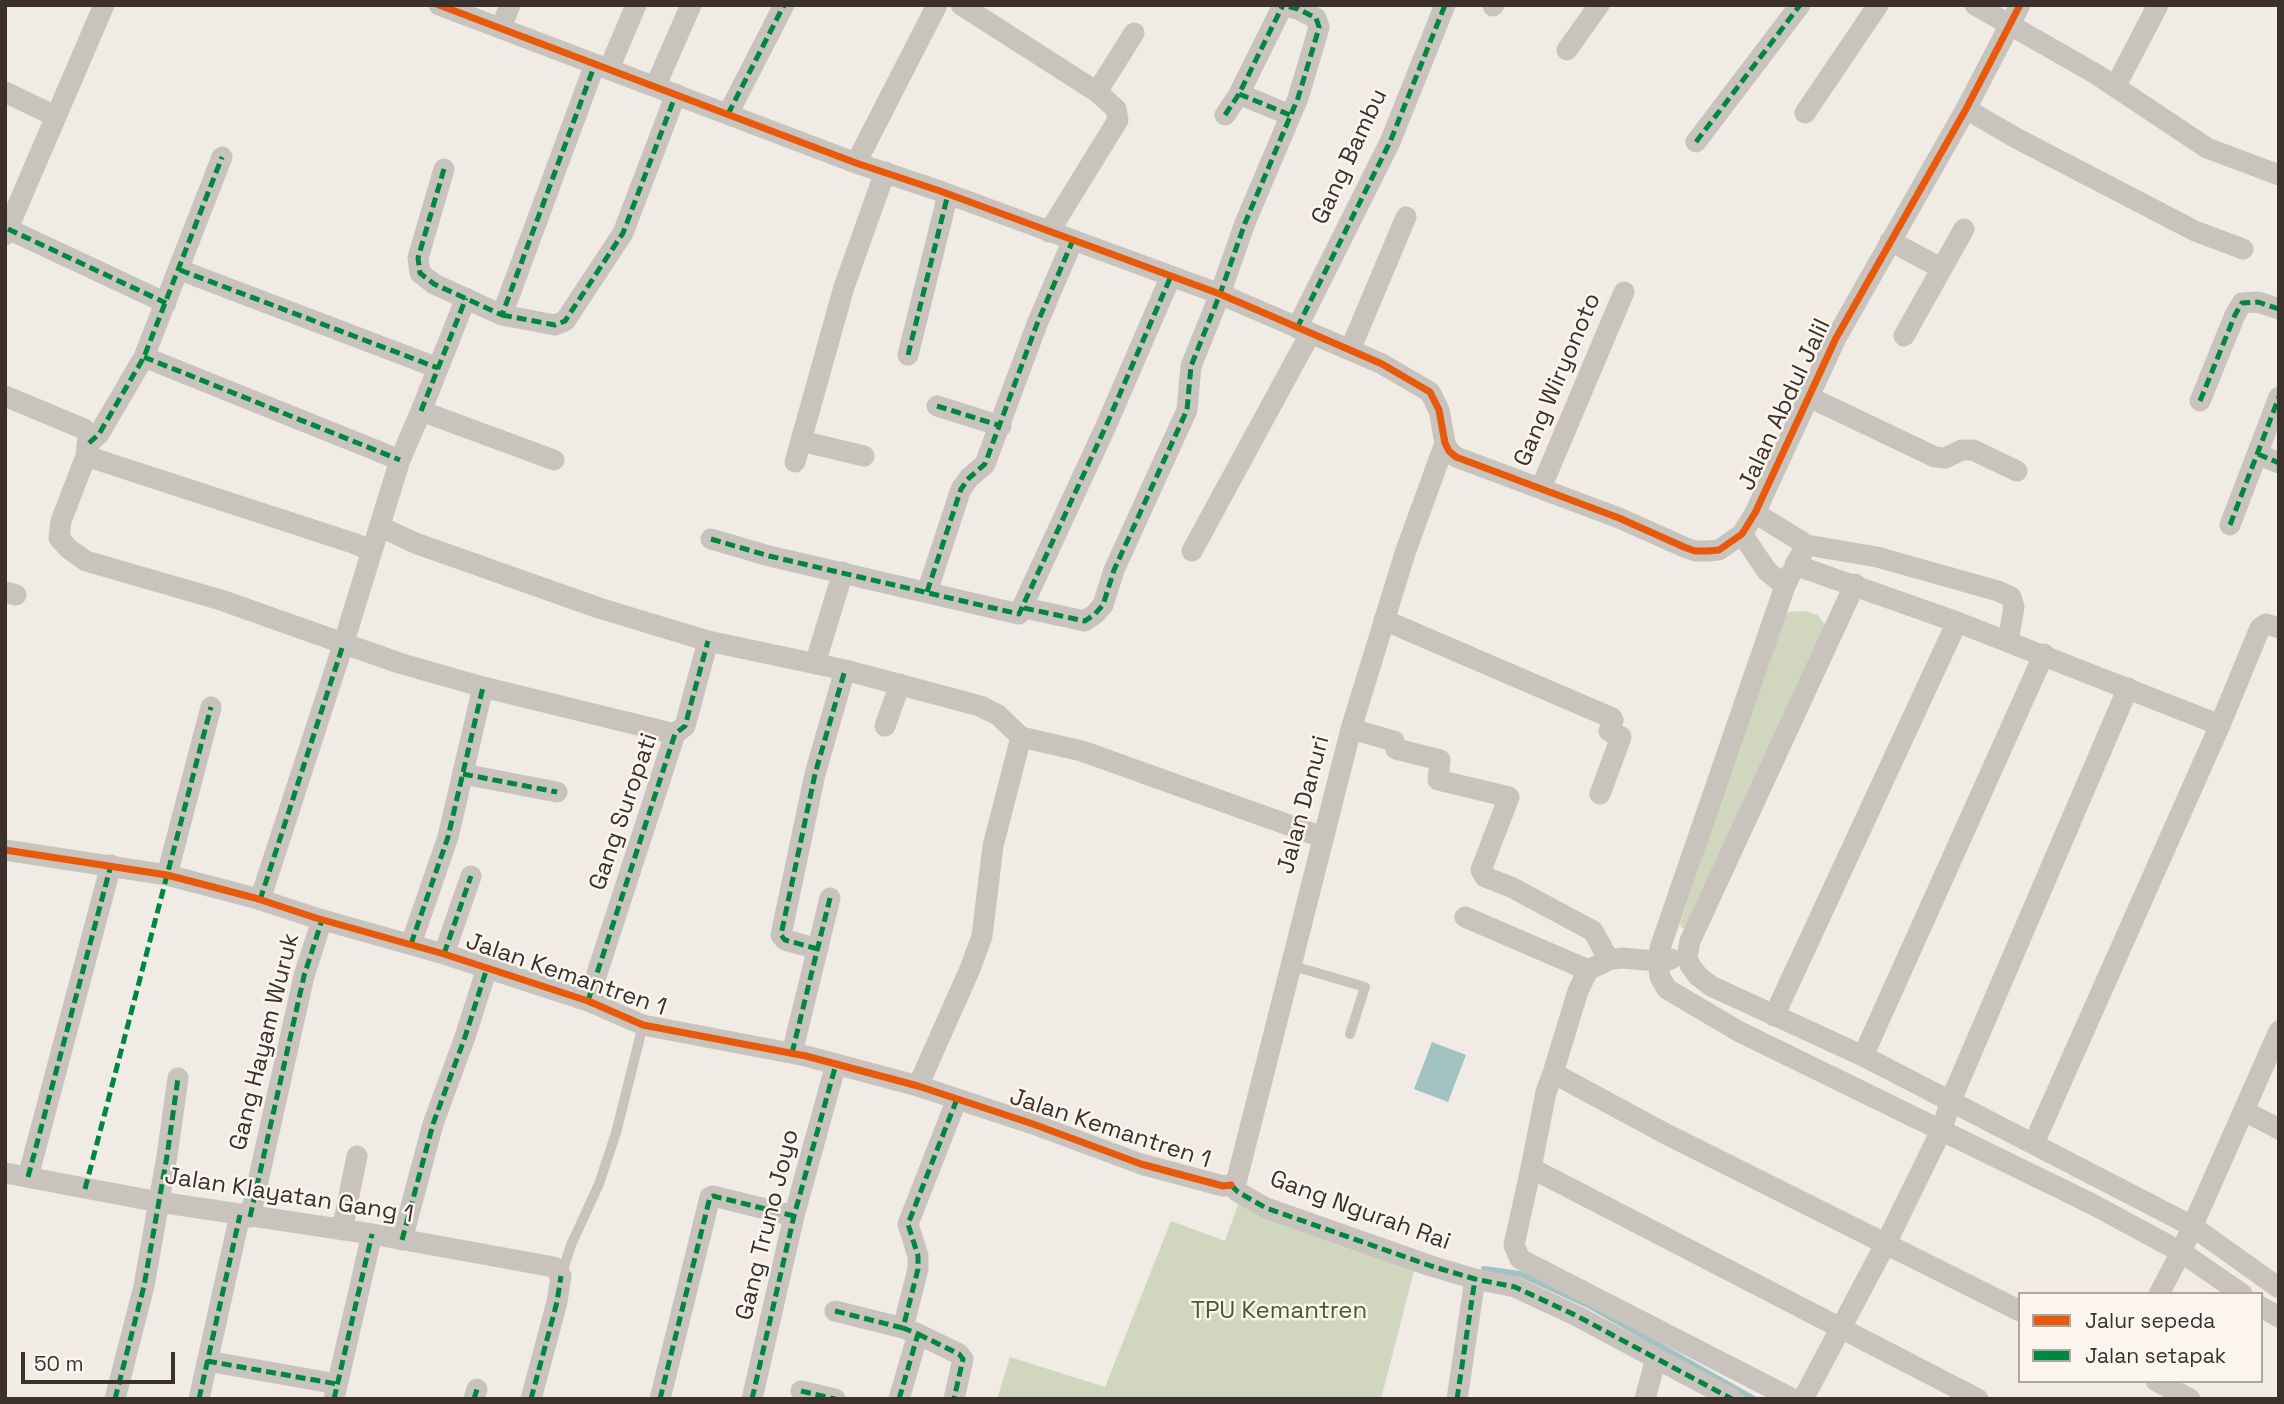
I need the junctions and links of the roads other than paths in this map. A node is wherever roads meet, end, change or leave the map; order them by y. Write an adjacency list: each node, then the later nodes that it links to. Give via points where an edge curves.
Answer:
1 (103, 5): 33 (street)
2 (510, 5): 18 (street)
3 (636, 5): 21 (street)
4 (691, 5): 22 (street)
5 (784, 5): 30 (street)
6 (936, 5): 36 (street)
7 (961, 5): 25 (street)
8 (1283, 5): 27 (street); 32 (street, via 1316,18 1319,27)
9 (1444, 5): 57 (street, Gang Bambu, via 1390,142)
10 (1599, 5): 20 (street)
11 (1800, 5): 34 (street)
12 (1878, 5): 29 (street)
13 (1975, 5): 17 (street)
14 (2020, 5): 17 (street, Jalan Abdul Jalil)
15 (2158, 5): 23 (street)
16 (444, 6): 18 (street)
17 (2008, 24): 23 (street); 28 (street, Jalan Abdul Jalil)
18 (501, 28): 21 (street)
19 (1133, 33): 25 (street)
20 (1567, 50)
21 (602, 66): 22 (street); 56 (street)
22 (655, 87): 26 (street)
23 (2115, 87): 39 (street, via 2207,148)
24 (5, 92): 33 (street)
25 (1097, 92): 44 (street, via 1116,109 1118,120)
26 (676, 94): 30 (street); 56 (street, via 623,233 565,321 555,325)
27 (1239, 94): 31 (street); 32 (street)
28 (1966, 109): 46 (street, Jalan Abdul Jalil); 47 (street, via 2195,231)
29 (1805, 113)
30 (728, 114): 36 (street)
31 (1225, 115)
32 (1290, 115): 52 (street)
33 (55, 116): 43 (street)
34 (1696, 142)
35 (222, 157): 49 (street)
36 (856, 163): 38 (street)
37 (443, 169): 53 (street, via 417,266 426,280)
38 (885, 172): 40 (street); 70 (street, via 844,287)
39 (2279, 175)
40 (948, 194): 44 (street); 60 (street)
41 (1406, 217): 59 (street)
42 (1964, 229): 48 (street)
43 (7, 232): 54 (street)
44 (1049, 232): 45 (street)
45 (1073, 240): 50 (street); 69 (street)
46 (1890, 241): 48 (street); 64 (street, Jalan Abdul Jalil)
47 (2243, 249)
48 (1941, 268): 58 (street)
49 (180, 270): 54 (street); 62 (street)
50 (1171, 276): 52 (street); 94 (street)
51 (1623, 292): 80 (street, Gang Wiryonoto)
52 (1220, 294): 57 (street); 94 (street, via 1191,366 1187,410 1114,570 1103,605 1085,621)
53 (466, 298): 56 (street); 62 (street)
54 (166, 303): 61 (street)
55 (2279, 309): 66 (street, via 2258,302 2242,303)
56 (502, 315)
57 (1304, 331): 59 (street); 88 (street, Gang Bambu)
58 (1904, 336)
59 (1350, 350): 71 (street, via 1430,392 1439,410)
60 (908, 355)
61 (144, 357): 72 (street); 75 (street)
62 (438, 368): 68 (street)
63 (5, 396): 72 (street, via 84,429)
64 (1807, 396): 79 (street, via 1935,457 1973,450); 81 (street, Jalan Abdul Jalil)
65 (2279, 397): 73 (street)
66 (2200, 401)
67 (937, 406): 69 (street)
68 (421, 411): 75 (street); 76 (street)
69 (1001, 426): 93 (street, via 985,464 961,489)
70 (802, 440): 74 (street); 77 (street)
71 (1445, 443): 80 (street, Jalan Abdul Jalil, via 1456,457); 95 (street, Jalan Danuri)
72 (87, 449): 87 (street); 100 (street, via 61,521 59,538 69,549 86,561 221,600)
73 (2258, 454): 78 (street); 82 (street)
74 (864, 456)
75 (400, 460): 83 (street)
76 (554, 460)
77 (795, 462)
78 (2279, 463)
79 (2017, 471)
80 (1541, 488): 84 (street, Jalan Abdul Jalil, via 1695,551 1719,550)
81 (1755, 513): 84 (street, Jalan Abdul Jalil); 86 (street)
82 (2230, 525)
83 (381, 527): 87 (street); 98 (street, via 586,604)
84 (1742, 534): 92 (street, via 1768,571)
85 (710, 539): 90 (street)
86 (1807, 545): 89 (street); 99 (street, via 1877,557 2011,597 2014,607)
87 (372, 551): 100 (street)
88 (1192, 551)
89 (1796, 565): 91 (street); 92 (street)
90 (843, 572): 93 (street); 102 (street)
91 (1856, 584): 96 (street); 128 (street, via 1690,941)
92 (1785, 586): 130 (street)
93 (927, 592): 94 (street, via 1015,615)
94 (1024, 608)
95 (1384, 620): 110 (street, Jalan Danuri); 115 (street, via 1612,718 1609,731 1621,737)
96 (1956, 622): 99 (street); 135 (street)
97 (2279, 628): 108 (street, via 2266,624 2260,628)
98 (708, 640): 102 (street); 111 (street, Gang Suropati, via 685,726)
99 (2008, 641): 101 (street)
100 (343, 645): 105 (street); 122 (street)
101 (2043, 654): 106 (street); 140 (street)
102 (815, 664): 103 (street)
103 (845, 670): 104 (street); 126 (street, via 815,774 780,935)
104 (900, 684): 109 (street); 112 (street, via 980,706 998,715)
105 (483, 687): 111 (street); 113 (street)
106 (2128, 688): 108 (street); 146 (street)
107 (211, 707): 119 (street)
108 (2220, 725): 150 (street)
109 (885, 726)
110 (1351, 729): 116 (street, Jalan Danuri); 129 (street, via 1394,741 1396,750 1440,760 1438,780 1509,797 1480,870 1485,877 1593,930)
111 (675, 734): 134 (street, Gang Suropati)
112 (1021, 737): 116 (street, via 1082,751); 144 (street, via 993,846 982,936)
113 (463, 774): 114 (street); 125 (street, via 448,836)
114 (556, 792)
115 (1600, 794)
116 (1322, 837): 131 (street, Jalan Danuri)
117 (5, 850): 118 (street, Jalan Kemantren 1)
118 (111, 865): 119 (street, Jalan Kemantren 1); 154 (street)
119 (167, 875): 122 (street, Jalan Kemantren 1)
120 (471, 876): 127 (street)
121 (830, 898): 126 (street)
122 (260, 900): 124 (street, Jalan Kemantren 1)
123 (1465, 917): 133 (street)
124 (322, 920): 125 (street, Jalan Kemantren 1); 159 (street, Gang Hayam Wuruk)
125 (411, 944): 127 (street, Jalan Kemantren 1)
126 (818, 949): 139 (street)
127 (444, 954): 132 (street, Jalan Kemantren 1)
128 (1687, 957): 130 (street); 135 (street, via 1711,986)
129 (1609, 960): 130 (street); 133 (street)
130 (1658, 961): 148 (street, via 1667,989 1681,999)
131 (1290, 965): 138 (lane, via 1365,987); 156 (street, Jalan Danuri, via 1237,1179)
132 (487, 968): 134 (street, Jalan Kemantren 1); 164 (street, via 433,1124)
133 (1588, 970): 142 (street)
134 (588, 1001): 136 (street, Jalan Kemantren 1)
135 (1774, 1016): 140 (street)
136 (643, 1024): 139 (street, Jalan Kemantren 1); 167 (lane, via 616,1133)
137 (2279, 1031): 147 (street)
138 (1350, 1034)
139 (792, 1054): 141 (street, Jalan Kemantren 1)
140 (1863, 1056): 146 (street)
141 (836, 1064): 144 (street, Jalan Kemantren 1); 160 (street, Gang Truno Joyo)
142 (1553, 1073): 152 (street); 165 (street)
143 (178, 1078): 157 (street)
144 (918, 1086): 145 (street, Jalan Kemantren 1)
145 (957, 1099): 156 (street, Jalan Kemantren 1, via 1141,1164); 175 (street, via 908,1224 918,1256)
146 (1951, 1100): 148 (street); 150 (street)
147 (2244, 1111): 149 (street); 161 (street)
148 (1942, 1129): 158 (street); 165 (street)
149 (2279, 1129)
150 (2034, 1143): 155 (street)
151 (358, 1156): 162 (street)
152 (1531, 1168): 174 (street); 193 (street, via 1514,1245 1520,1259)
153 (5, 1173): 154 (street, Jalan Klayatan Gang 1)
154 (28, 1177): 157 (street, Jalan Klayatan Gang 1)
155 (2105, 1181): 158 (street); 161 (street)
156 (1231, 1185): 168 (street, Gang Ngurah Rai, via 1266,1208)
157 (159, 1202): 159 (street, Jalan Klayatan Gang 1); 182 (street, via 144,1286)
158 (2092, 1203): 166 (street)
159 (245, 1216): 162 (street, Jalan Klayatan Gang 1); 177 (street, Gang Hayam Wuruk)
160 (794, 1216): 185 (street, via 710,1197); 186 (street, Gang Truno Joyo)
161 (2192, 1226): 166 (street); 169 (street)
162 (342, 1230): 163 (street, Jalan Klayatan Gang 1)
163 (372, 1234): 164 (street, Jalan Klayatan Gang 1); 180 (street)
164 (402, 1240): 167 (street, Jalan Klayatan Gang 1, via 554,1268)
165 (1886, 1243): 172 (street); 174 (street)
166 (2180, 1252): 170 (street); 171 (street)
167 (561, 1276): 184 (street)
168 (1475, 1279): 176 (street, Gang Ngurah Rai, via 1515,1287); 190 (street)
169 (2279, 1288)
170 (2161, 1292)
171 (2239, 1292)
172 (2018, 1310)
173 (835, 1311): 175 (street)
174 (1840, 1327): 194 (street); 195 (street)
175 (910, 1331): 188 (street); 189 (street, via 963,1359)
176 (1656, 1358): 191 (street); 192 (street, Gang Ngurah Rai)
177 (207, 1361): 180 (street); 183 (street, Gang Hayam Wuruk)
178 (2160, 1383): 196 (street)
179 (2199, 1383): 196 (street)
180 (335, 1391)
181 (801, 1391): 187 (street)
182 (115, 1399)
183 (199, 1399)
184 (531, 1399)
185 (660, 1399)
186 (752, 1399)
187 (835, 1399)
188 (899, 1399)
189 (954, 1399)
190 (1457, 1399)
191 (1645, 1399)
192 (1732, 1399)
193 (1793, 1399)
194 (1803, 1399)
195 (1978, 1399)
196 (2191, 1399)

